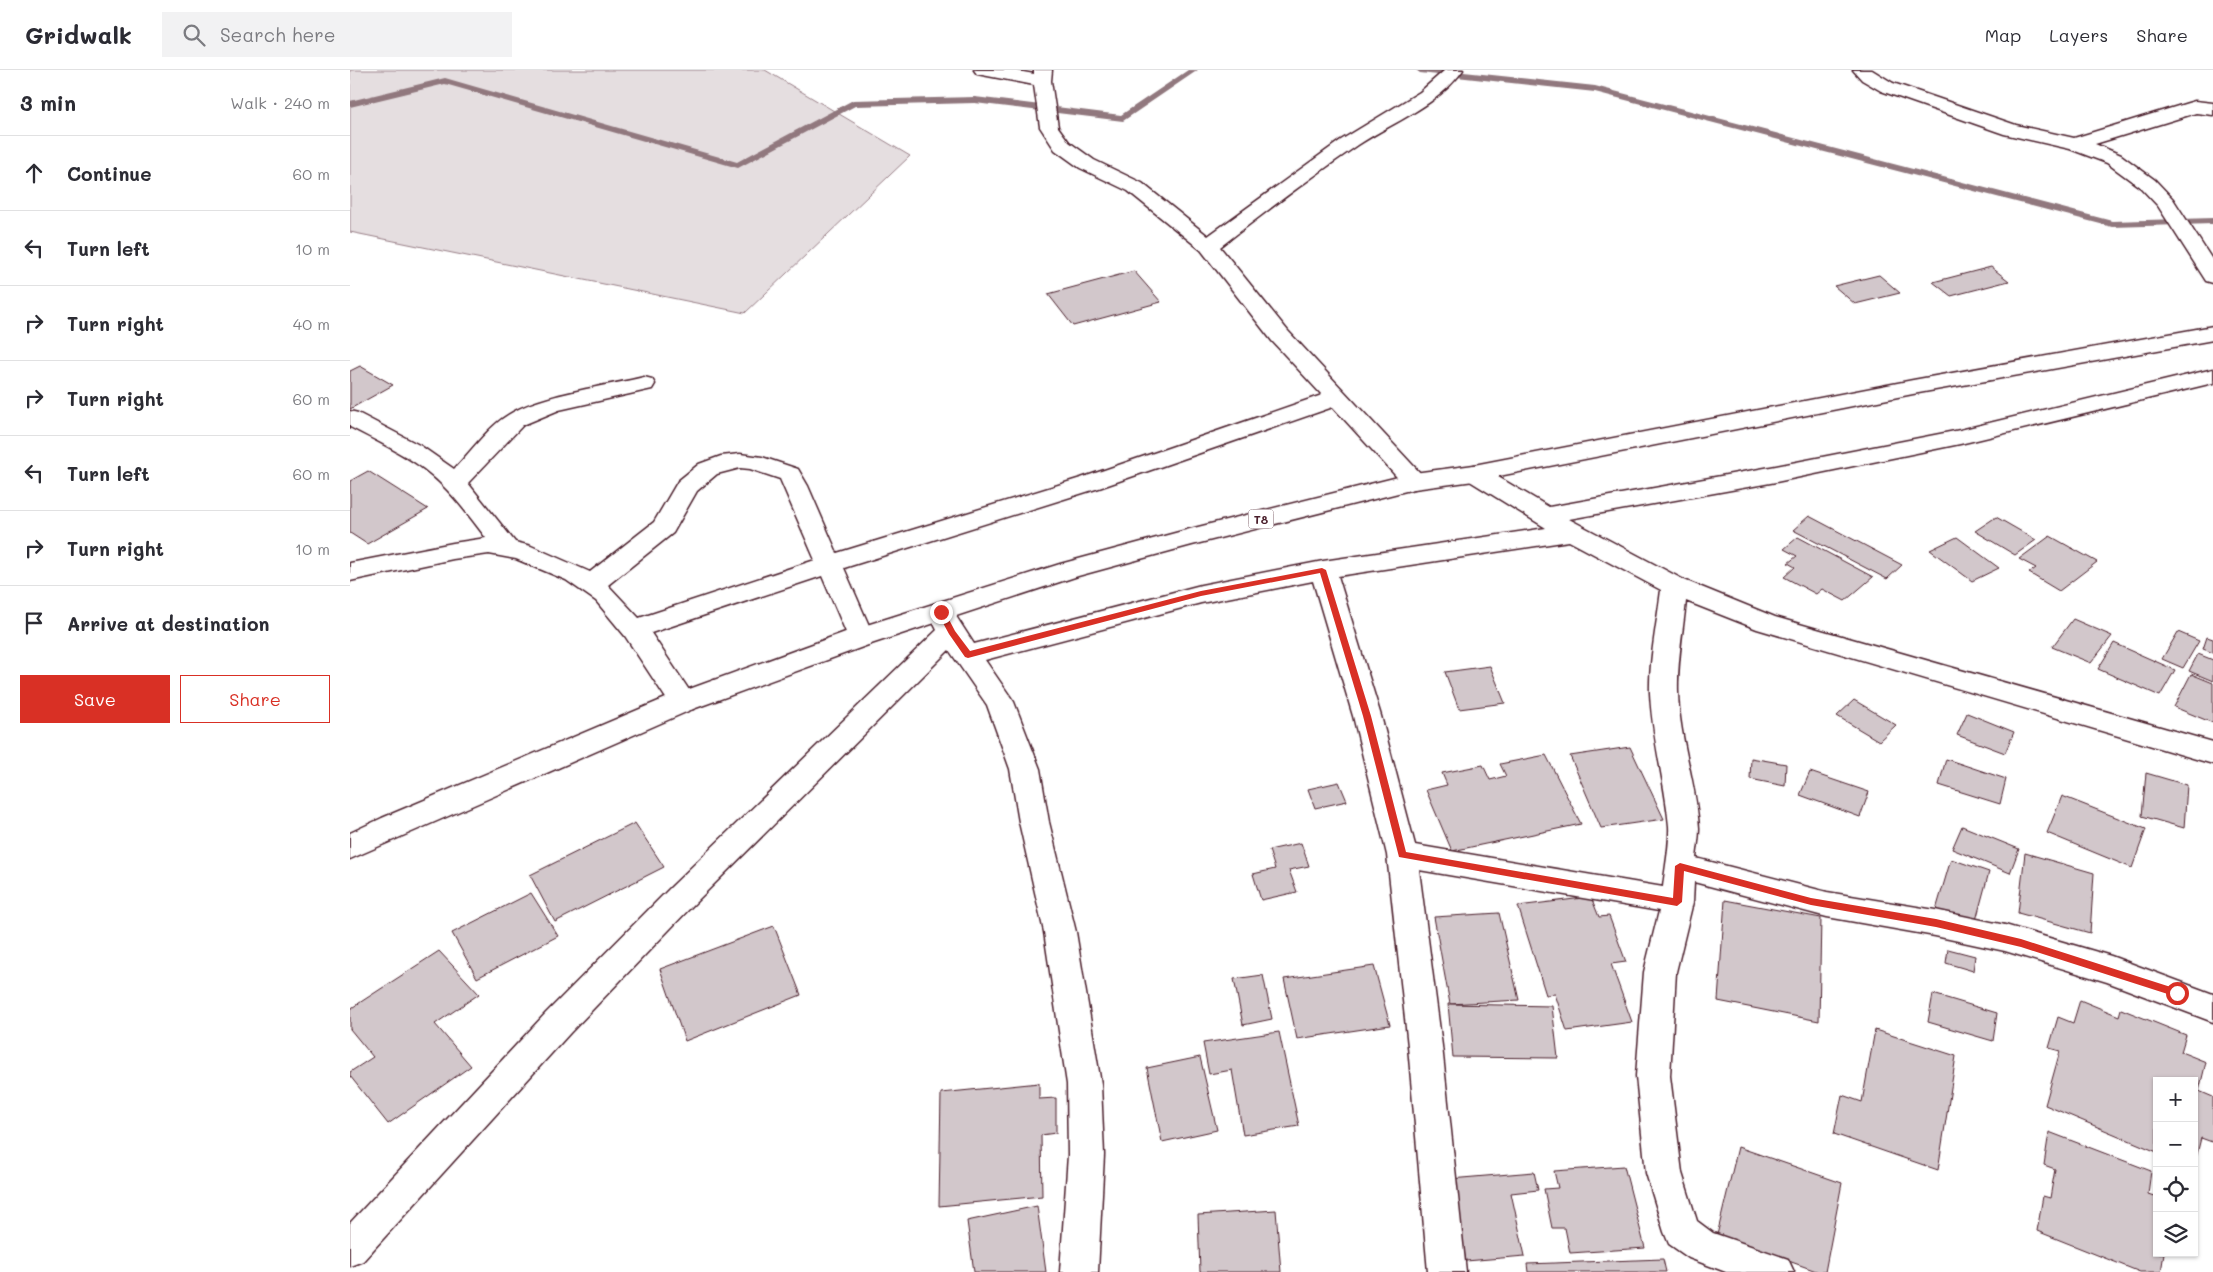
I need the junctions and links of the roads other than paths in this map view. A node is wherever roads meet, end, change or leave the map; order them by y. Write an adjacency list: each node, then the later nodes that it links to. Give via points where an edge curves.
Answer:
1 (983, 70): 4 (main road)
2 (1862, 70): 6 (main road, via 1887,87 2011,130)
3 (1451, 75): 7 (main road, via 1315,165)
4 (1044, 83): 7 (main road, via 1049,127 1062,146 1087,164 1135,187)
5 (2213, 109): 6 (main road, via 2196,108)
6 (2075, 144): 8 (main road, via 2114,159 2148,184 2166,203)
7 (1208, 246): 12 (main road, via 1280,336)
8 (2213, 277)
9 (2213, 333): 14 (main road, T8, via 1913,386)
10 (2213, 376): 17 (main road, via 1960,437)
11 (644, 384): 16 (main road, via 552,405 515,420)
12 (1337, 398): 15 (main road); 20 (main road, via 1090,483)
13 (350, 418): 16 (main road, via 421,456)
14 (1474, 472): 15 (main road, T8); 17 (main road)
15 (1414, 481): 26 (main road, T8, via 1069,570)
16 (455, 483): 19 (main road)
17 (1544, 516): 18 (main road)
18 (1572, 532): 21 (main road); 24 (main road)
19 (506, 548): 22 (main road, via 489,546 453,551); 23 (main road, via 568,571)
20 (829, 564): 23 (main road, via 789,474 740,461 708,469 686,486 664,527); 25 (main road); 27 (main road)
21 (1322, 570): 26 (main road, via 1201,594); 31 (main road, via 1367,716)
22 (350, 572)
23 (591, 585): 25 (main road, via 605,595)
24 (1675, 586): 29 (main road, via 1766,623); 32 (main road, via 1664,692 1684,829)
25 (634, 629): 28 (main road)
26 (953, 633): 27 (main road, T8); 35 (main road, via 682,896); 36 (main road, via 1000,702 1025,769 1060,932 1084,1084 1086,1155)
27 (862, 637): 28 (main road, T8)
28 (683, 702): 30 (main road, T8)
29 (2213, 753)
30 (350, 847)
31 (1402, 855): 33 (main road); 37 (main road)
32 (1680, 866): 33 (main road); 34 (main road, via 1811,901 1936,923 2021,943 2177,993)
33 (1677, 902): 38 (main road, via 1660,972 1653,1076 1664,1173 1682,1232 1702,1246)
34 (2213, 1008)
35 (350, 1249)
36 (1079, 1272)
37 (1447, 1272)
38 (1775, 1272)

